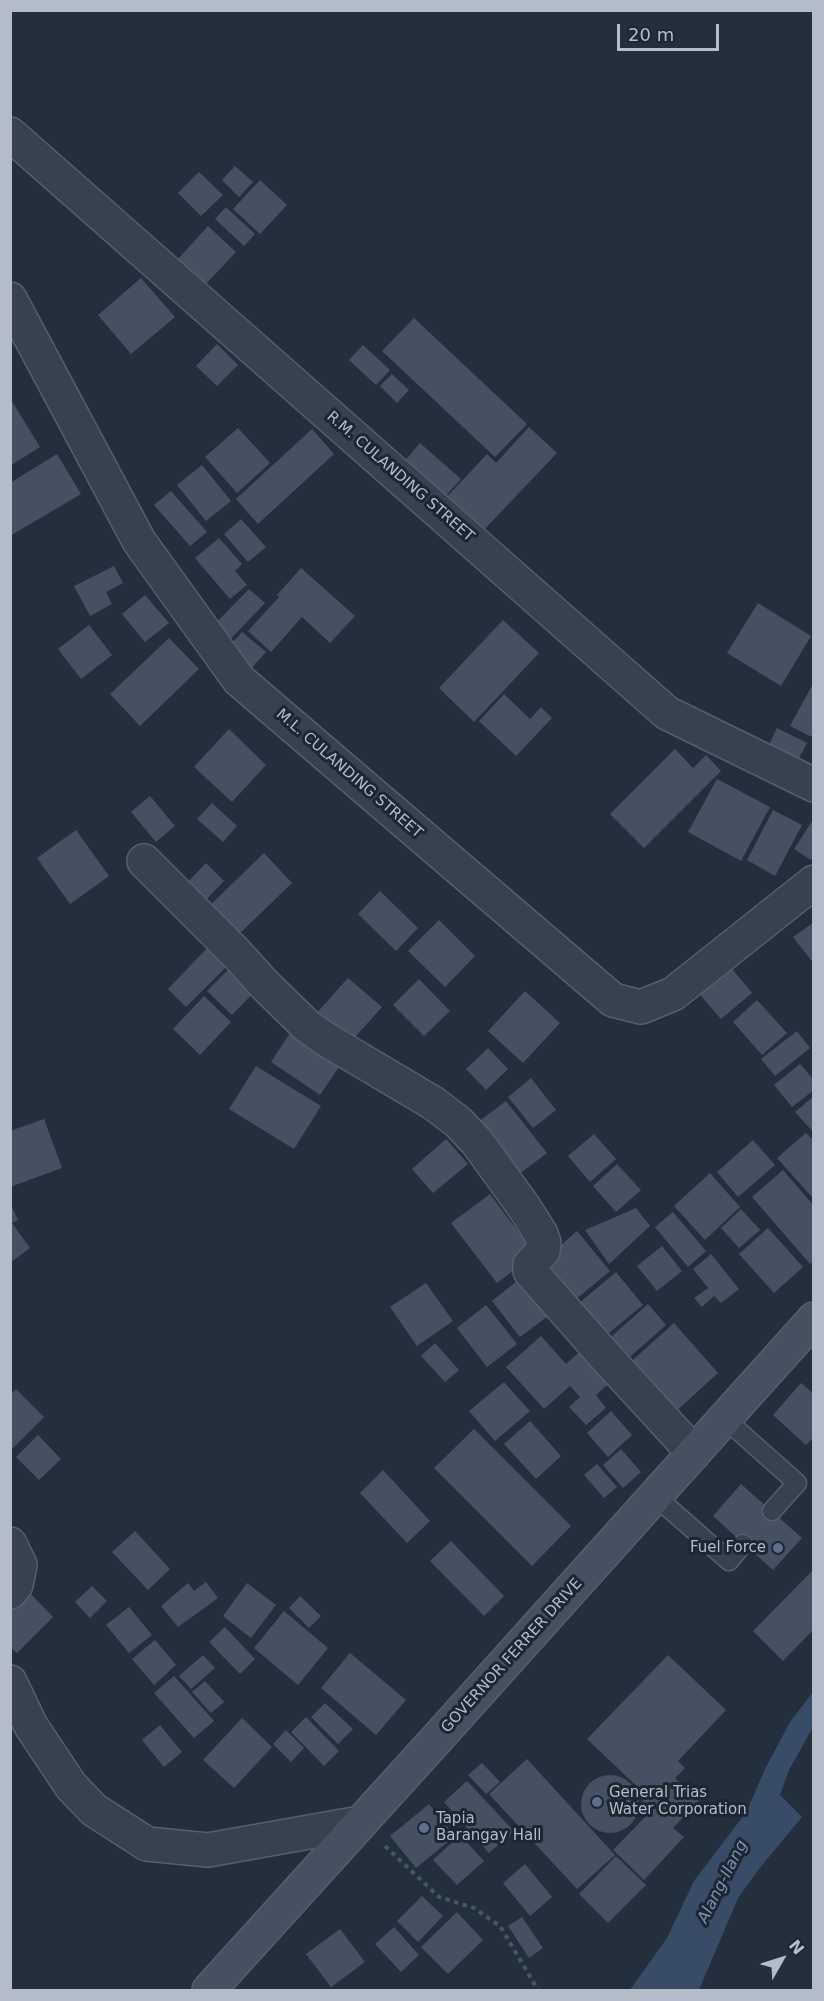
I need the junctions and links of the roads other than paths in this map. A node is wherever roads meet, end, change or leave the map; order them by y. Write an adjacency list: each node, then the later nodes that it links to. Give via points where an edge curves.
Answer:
1 (10, 134): 3 (street, R.M. CULANDING STREET, via 667,713)
2 (10, 299): 5 (street, M.L. CULANDING STREET, via 139,541 239,680 613,1000 641,1007 673,994)
3 (813, 785)
4 (144, 861): 8 (street, via 307,1026 433,1102 477,1142 541,1234 543,1251 530,1264 530,1271)
5 (813, 882)
6 (813, 1319): 7 (main road, GOVERNOR FERRER DRIVE)
7 (724, 1419): 8 (main road, GOVERNOR FERRER DRIVE); 10 (lane, via 797,1483)
8 (694, 1453): 9 (main road, GOVERNOR FERRER DRIVE)
9 (655, 1496): 12 (lane, via 729,1561); 15 (main road, GOVERNOR FERRER DRIVE)
10 (772, 1511)
11 (10, 1544): 13 (street, via 20,1565 16,1585)
12 (743, 1544)
13 (10, 1592)
14 (10, 1682): 15 (street, via 31,1726 71,1786 94,1810 147,1844 208,1850)
15 (360, 1823): 16 (main road, GOVERNOR FERRER DRIVE)
16 (209, 1990)

